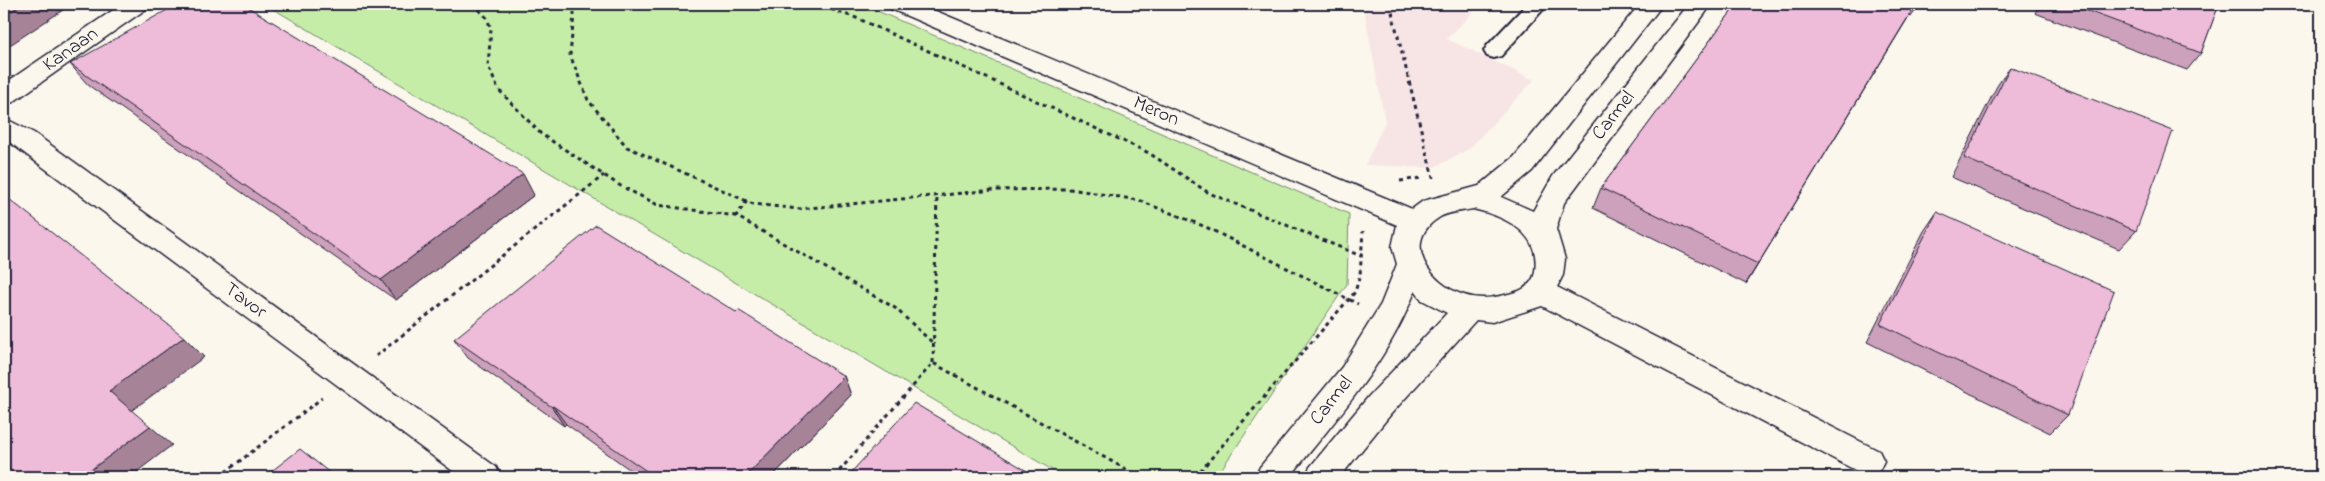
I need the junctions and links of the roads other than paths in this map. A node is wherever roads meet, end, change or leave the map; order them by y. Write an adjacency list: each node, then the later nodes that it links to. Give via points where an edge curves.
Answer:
1 (138, 4): 7 (street, Kanaan)
2 (899, 4): 10 (street, Meron)
3 (1538, 4): 6 (lane)
4 (1652, 4): 9 (street, Carmel, via 1523,164 1487,194)
5 (1701, 4): 11 (street, Carmel, via 1562,183 1541,224)
6 (1494, 51)
7 (4, 96)
8 (4, 127): 16 (street, Tavor, via 25,139)
9 (1452, 202): 10 (street, via 1425,211); 11 (street, via 1492,202 1529,222)
10 (1414, 221): 12 (street, via 1407,236 1405,252)
11 (1542, 236): 13 (street, via 1550,252 1551,268 1546,284)
12 (1410, 266): 14 (street, via 1422,284 1435,295); 17 (street, Carmel, via 1388,320 1353,376)
13 (1539, 291): 14 (street, via 1534,298 1515,307 1492,311); 15 (street)
14 (1468, 309): 18 (street, Carmel, via 1380,405)
15 (1868, 461)
16 (485, 477)
17 (1271, 477)
18 (1321, 477)

